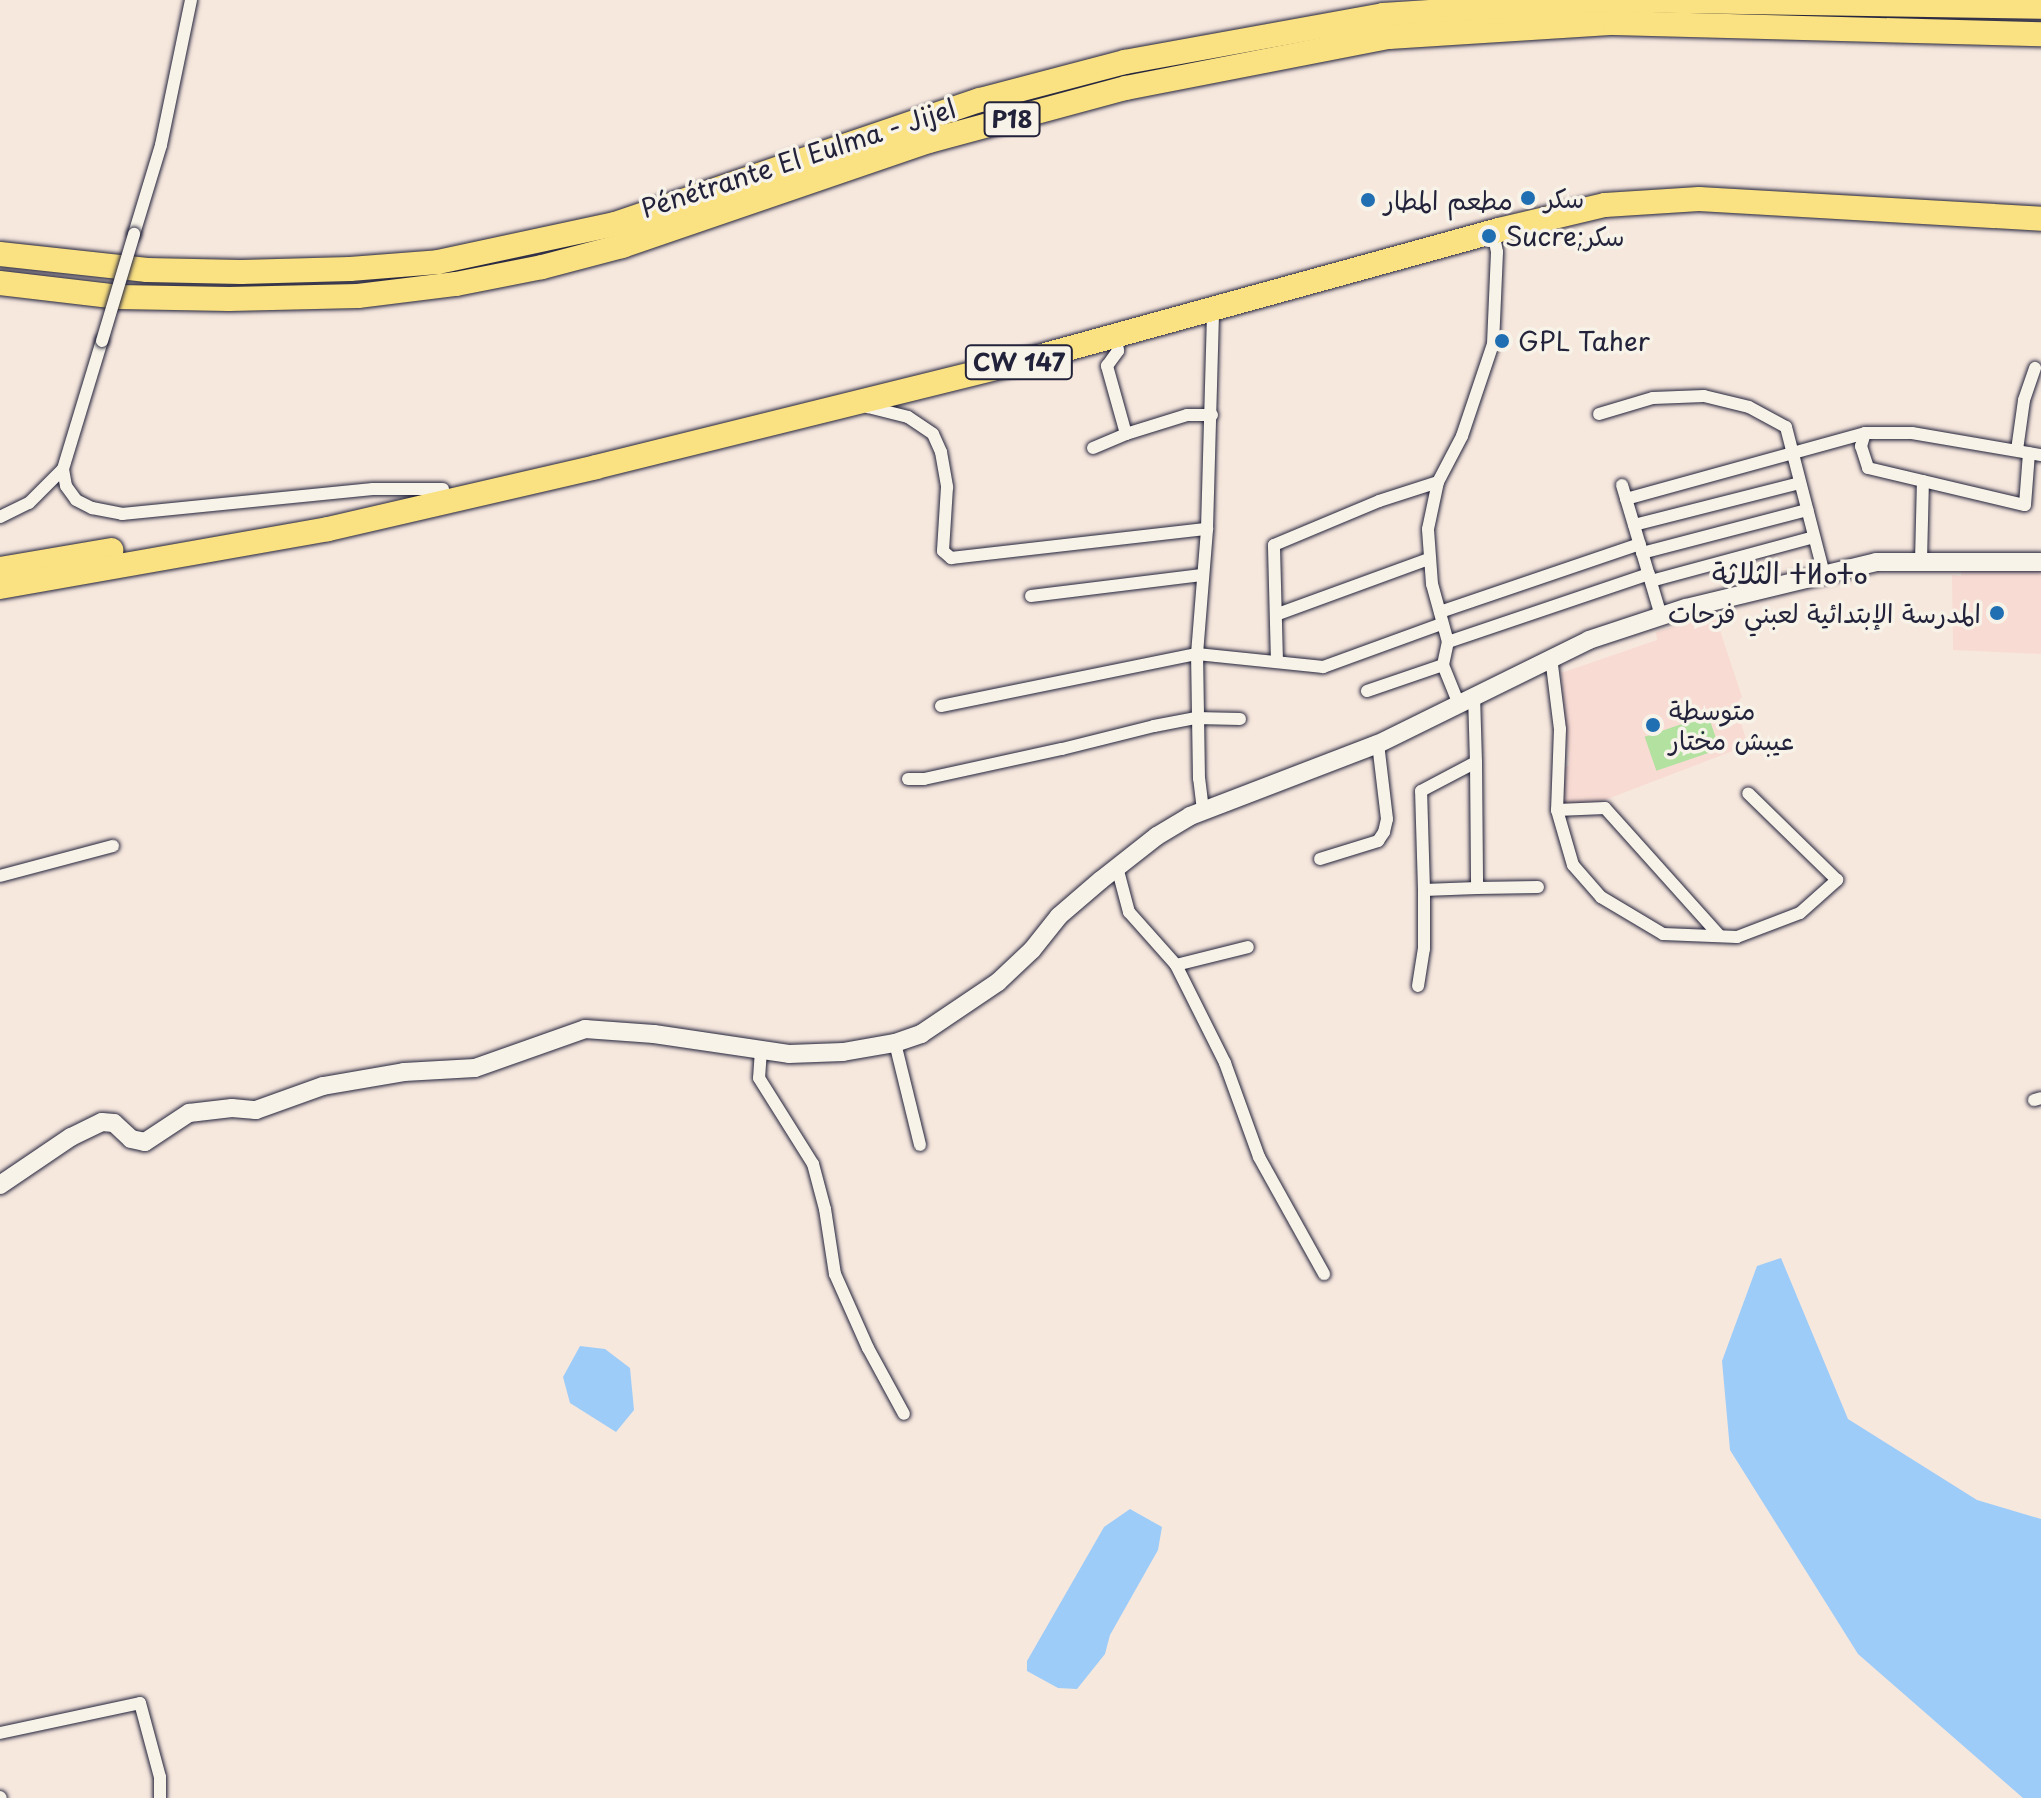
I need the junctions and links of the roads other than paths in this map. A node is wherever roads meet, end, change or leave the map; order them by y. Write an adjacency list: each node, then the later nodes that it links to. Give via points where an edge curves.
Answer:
1 (191, 0): 20 (street, bridge, via 161,145)
2 (2041, 7): 7 (highway, Pénétrante El Eulma - Jijel / P18, via 1617,0 1383,15 1111,65 980,100 615,224 438,262 241,272 147,270)
3 (2041, 34): 8 (highway, Pénétrante El Eulma - Jijel / P18, via 1614,23 1389,37 1110,92 929,141 622,246 456,284 358,296 229,299 119,297)
4 (2041, 203): 25 (highway, CW 147, via 1696,186 1586,195 1043,340)
5 (2041, 219): 6 (highway, CW 147, via 1699,199 1605,205)
6 (1493, 232): 9 (highway, CW 147); 22 (street, via 1493,344 1462,436)
7 (0, 254)
8 (0, 283)
9 (1213, 310): 10 (highway, CW 147); 14 (street)
10 (1116, 336): 12 (highway, CW 147); 16 (street, via 1118,351 1107,366)
11 (2035, 368): 19 (street, via 2024,400)
12 (864, 400): 30 (street, via 868,407 908,417 933,434 947,487 943,551 951,558); 40 (highway, CW 147, via 328,529)
13 (1599, 414): 18 (street, via 1653,398 1704,396 1749,407 1786,427)
14 (1212, 415): 16 (street, via 1187,415); 30 (street)
15 (1865, 433): 18 (street); 19 (street, via 1912,433); 21 (street, via 1861,446 1868,468)
16 (1126, 434): 17 (street)
17 (1093, 448)
18 (1793, 453): 23 (street); 26 (street)
19 (2029, 453): 21 (street, via 2025,505)
20 (63, 469): 25 (street, via 76,500 122,514 373,489); 28 (street, via 29,503)
21 (1923, 481): 34 (street)
22 (1438, 482): 33 (street); 42 (street, via 1274,545)
23 (1800, 483): 27 (street); 29 (street)
24 (1622, 485): 26 (street)
25 (443, 489): 36 (highway, CW 147)
26 (1626, 499): 29 (street)
27 (1807, 510): 31 (street); 32 (street)
28 (0, 517)
29 (1634, 525): 32 (street)
30 (1207, 529): 38 (street)
31 (1814, 537): 37 (street); 39 (street)
32 (1641, 548): 39 (street); 44 (street)
33 (1428, 559): 42 (street); 44 (street)
34 (1921, 561): 35 (street); 37 (street, via 1876,562)
35 (2041, 562)
36 (0, 569)
37 (1824, 574): 43 (street)
38 (1202, 575): 41 (street); 46 (street)
39 (1650, 577): 43 (street); 45 (street)
40 (0, 587)
41 (1031, 596)
42 (1278, 614): 48 (street)
43 (1661, 616): 47 (street)
44 (1440, 618): 45 (street); 48 (street, via 1323,667)
45 (1448, 642): 49 (street)
46 (1197, 654): 48 (street); 52 (street); 53 (street)
47 (1551, 657): 51 (street); 60 (street, via 1560,729)
48 (1277, 662)
49 (1443, 665): 50 (street); 51 (street)
50 (1367, 691)
51 (1466, 699): 55 (street); 56 (street)
52 (941, 706)
53 (1196, 718): 54 (street); 57 (street); 59 (street)
54 (1240, 719)
55 (1378, 744): 59 (street); 62 (street, via 1384,832 1378,841)
56 (1476, 762): 68 (street); 69 (street, via 1421,791)
57 (908, 779)
58 (1748, 793): 66 (street)
59 (1203, 810): 63 (street)
60 (1557, 810): 70 (street, via 1605,808); 70 (street, via 1573,865 1601,897 1663,934)
61 (113, 846): 65 (street)
62 (1320, 859)
63 (1117, 867): 72 (street, via 1129,912); 74 (street, via 1059,916 998,982 921,1034)
64 (1846, 869): 66 (street)
65 (0, 876)
66 (1837, 880): 70 (street, via 1800,913 1737,937)
67 (1538, 887): 68 (street)
68 (1477, 888): 69 (street)
69 (1424, 890): 73 (street)
70 (1720, 936)
71 (1248, 947): 72 (street)
72 (1176, 965): 78 (street, via 1225,1063 1259,1157)
73 (1418, 986)
74 (895, 1043): 75 (street, via 814,1054); 76 (street)
75 (761, 1050): 77 (street, via 585,1029 475,1068 340,1082 256,1110 189,1113 145,1142 131,1139 114,1123 102,1122); 79 (street, via 759,1078 817,1173 835,1274)
76 (920, 1145)
77 (0, 1185)
78 (1324, 1274)
79 (904, 1414)
80 (0, 1733): 81 (street, via 140,1703 160,1777)
81 (160, 1798)

